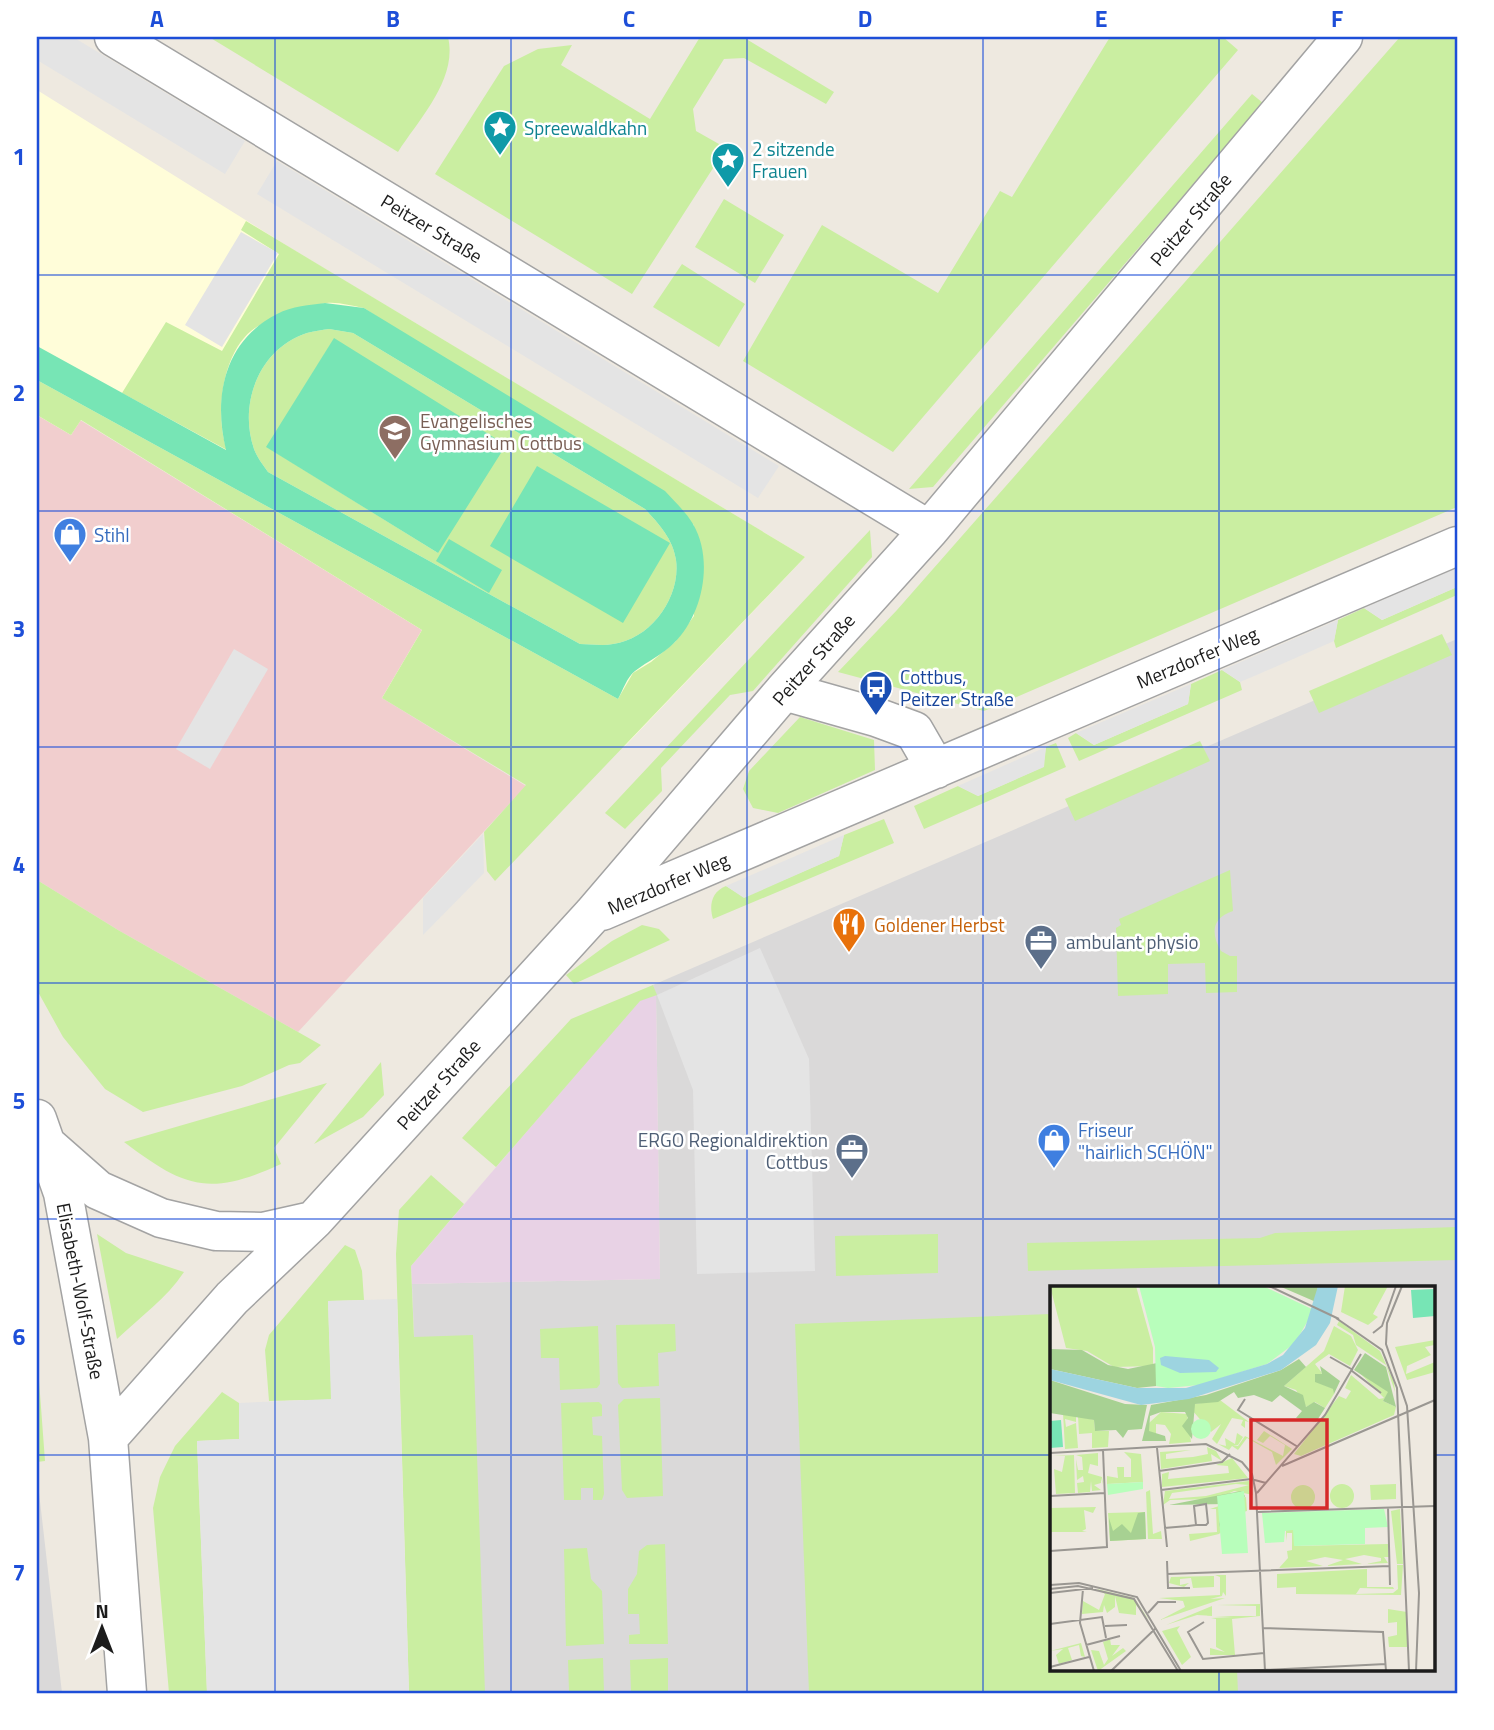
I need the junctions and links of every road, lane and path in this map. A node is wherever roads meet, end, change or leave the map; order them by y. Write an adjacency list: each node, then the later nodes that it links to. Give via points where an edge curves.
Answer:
1 (114, 37): 3 (street, Peitzer Straße)
2 (1343, 37): 3 (street, Peitzer Straße)
3 (929, 530): 5 (street, Peitzer Straße)
4 (1457, 546): 6 (street, Merzdorfer Weg)
5 (784, 691): 6 (street, via 914,731); 7 (street, Peitzer Straße)
6 (936, 769): 7 (street, Merzdorfer Weg)
7 (593, 914): 9 (street, Peitzer Straße)
8 (40, 1137): 9 (street, Elisabeth-Wolf-Straße, via 98,1190 161,1217 216,1231 263,1232); 10 (street, Elisabeth-Wolf-Straße, via 63,1193)
9 (314, 1220): 10 (street, Peitzer Straße, via 232,1298)
10 (108, 1438): 11 (street)
11 (127, 1693)

